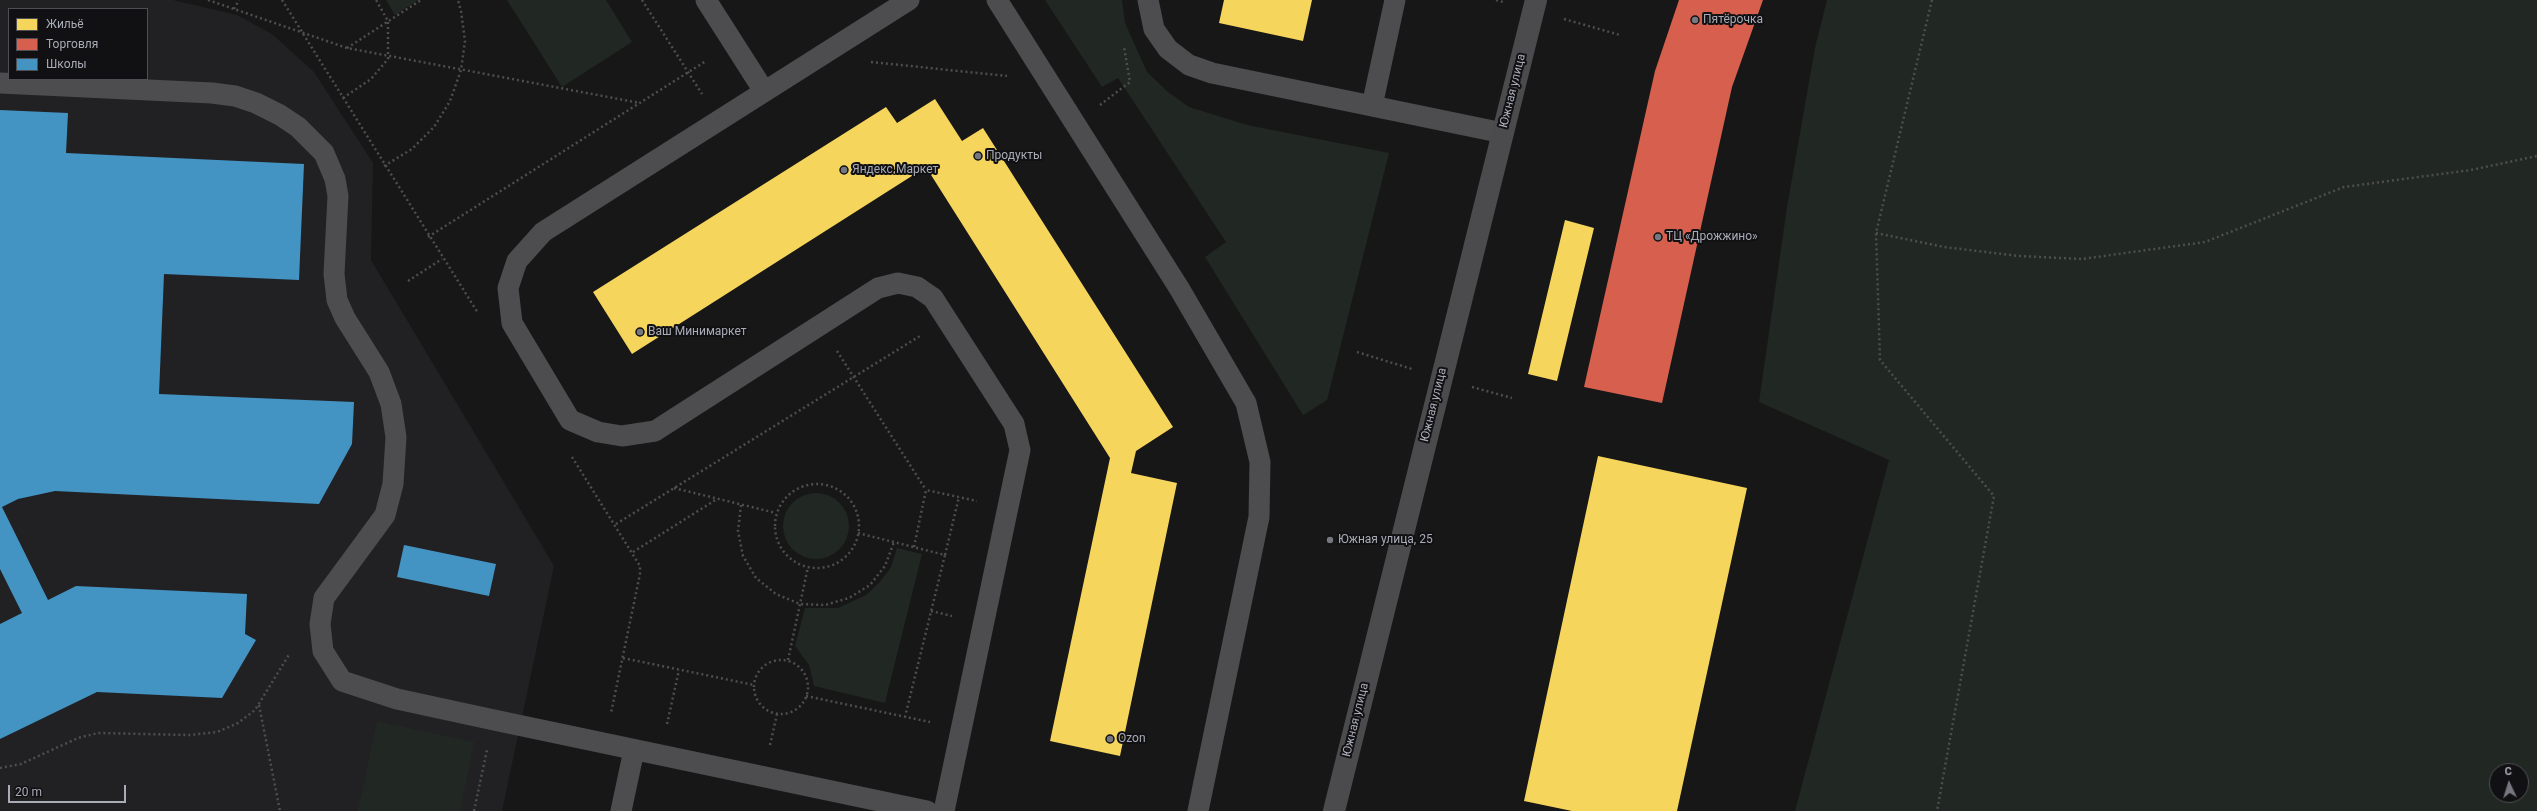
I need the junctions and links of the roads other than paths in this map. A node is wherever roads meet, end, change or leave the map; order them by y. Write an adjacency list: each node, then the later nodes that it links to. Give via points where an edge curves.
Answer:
1 (706, 0): 8 (lane)
2 (909, 0): 8 (lane)
3 (997, 0): 15 (lane, via 1221,356 1246,403 1260,462 1260,517)
4 (1148, 0): 9 (lane, via 1154,29 1168,49 1189,65 1212,73)
5 (1395, 0): 9 (lane)
6 (1536, 0): 10 (street, Южная улица)
7 (0, 83): 11 (lane, via 212,92 235,96 280,115 298,127 324,153 338,196 334,274 337,300 344,318 379,372 391,404 396,437 393,484 385,515 324,598 320,624 323,651 342,681 397,698)
8 (764, 92): 14 (lane, via 542,232 517,261 508,288 512,323 570,420 598,432 622,436 655,431 878,288 898,283 917,287 933,298 1014,424 1020,450)
9 (1372, 106): 10 (lane)
10 (1503, 133): 16 (street, Южная улица)
11 (634, 750): 12 (lane); 13 (lane)
12 (621, 811)
13 (927, 811)
14 (944, 811)
15 (1198, 811)
16 (1334, 811)

